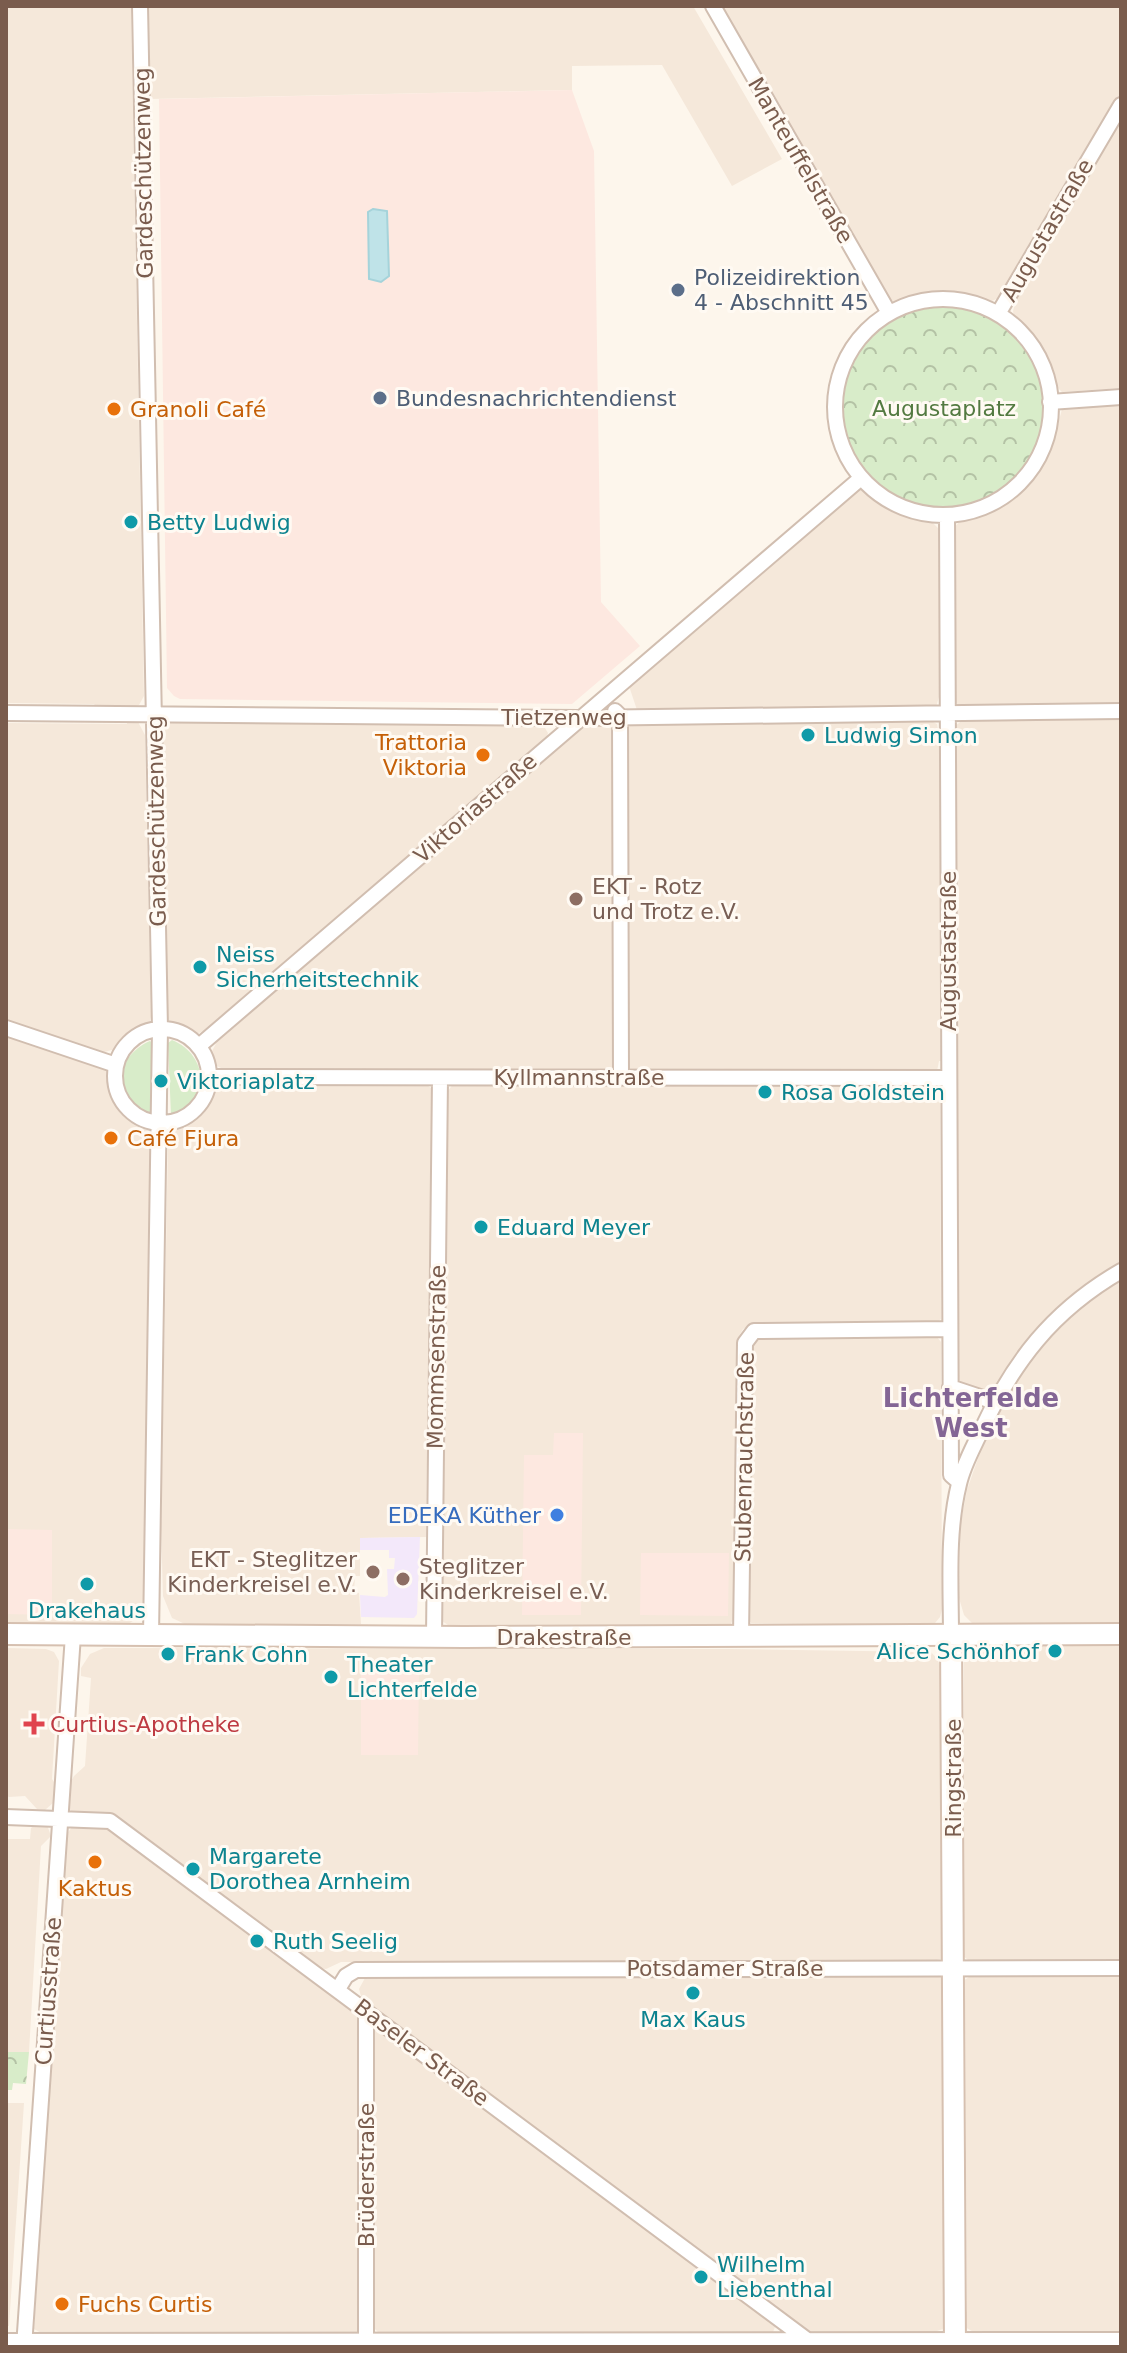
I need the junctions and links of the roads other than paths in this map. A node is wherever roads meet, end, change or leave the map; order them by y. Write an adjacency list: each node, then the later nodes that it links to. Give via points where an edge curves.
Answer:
1 (140, 6): 13 (street, Gardeschützenweg)
2 (713, 6): 4 (street, Manteuffelstraße)
3 (1121, 105): 5 (street, Augustastraße)
4 (889, 313): 5 (street, via 943,299); 8 (street, via 855,345 837,385 840,441)
5 (998, 314): 7 (street, via 1035,352)
6 (1121, 397): 7 (street)
7 (1050, 402): 9 (street, via 1043,447 1023,479 994,502)
8 (861, 478): 9 (street, via 899,506); 10 (street, Viktoriastraße)
9 (947, 515): 14 (street, Augustastraße)
10 (603, 697): 15 (street); 16 (street, Viktoriastraße)
11 (1121, 711): 14 (street, Tietzenweg)
12 (6, 713): 13 (street, Tietzenweg)
13 (154, 714): 16 (street, Tietzenweg); 18 (street, Gardeschützenweg)
14 (948, 715): 15 (street, Tietzenweg); 24 (street, Augustastraße)
15 (620, 716): 16 (street, Tietzenweg); 21 (street)
16 (579, 718): 19 (street, Viktoriastraße)
17 (6, 1028): 20 (street)
18 (160, 1029): 19 (street, via 182,1033); 20 (street, via 137,1036); 25 (street, Gardeschützenweg)
19 (199, 1046): 22 (street)
20 (116, 1065): 25 (street, via 121,1099 137,1116)
21 (621, 1076): 23 (street, Kyllmannstraße); 24 (street, Kyllmannstraße)
22 (209, 1077): 23 (street, Kyllmannstraße); 25 (street, via 194,1111)
23 (440, 1078): 36 (street, Mommsenstraße)
24 (949, 1078): 27 (street, Augustastraße)
25 (159, 1123): 34 (street, Gardeschützenweg)
26 (1121, 1271): 29 (street, Ringstraße, via 1041,1334)
27 (950, 1329): 28 (street, Augustastraße); 37 (street, Stubenrauchstraße, via 756,1330 745,1343)
28 (950, 1387): 29 (street); 30 (street, Augustastraße, via 951,1475)
29 (995, 1402): 30 (street, Ringstraße)
30 (959, 1482): 35 (street, Ringstraße)
31 (6, 1634): 33 (main road, Drakestraße)
32 (1121, 1634): 35 (main road, Drakestraße)
33 (73, 1635): 34 (main road, Drakestraße); 39 (street, Curtiusstraße)
34 (151, 1636): 36 (main road, Drakestraße)
35 (951, 1636): 37 (main road, Drakestraße); 40 (main road, Ringstraße)
36 (434, 1637): 37 (main road, Drakestraße)
37 (741, 1637)
38 (6, 1817): 39 (street, Baseler Straße)
39 (59, 1819): 42 (street, Baseler Straße, via 110,1821); 46 (street, Curtiusstraße)
40 (955, 1968): 41 (street, Potsdamer Straße); 42 (street, Potsdamer Straße, via 356,1970); 50 (main road, Ringstraße)
41 (1121, 1968)
42 (338, 1989): 43 (street, Baseler Straße)
43 (366, 2010): 48 (street, Brüderstraße); 49 (street, Baseler Straße)
44 (1121, 2340): 50 (street)
45 (6, 2341): 46 (street)
46 (24, 2344): 47 (street)
47 (310, 2344): 48 (street)
48 (366, 2344): 49 (street)
49 (812, 2344): 50 (street)
50 (955, 2344)

